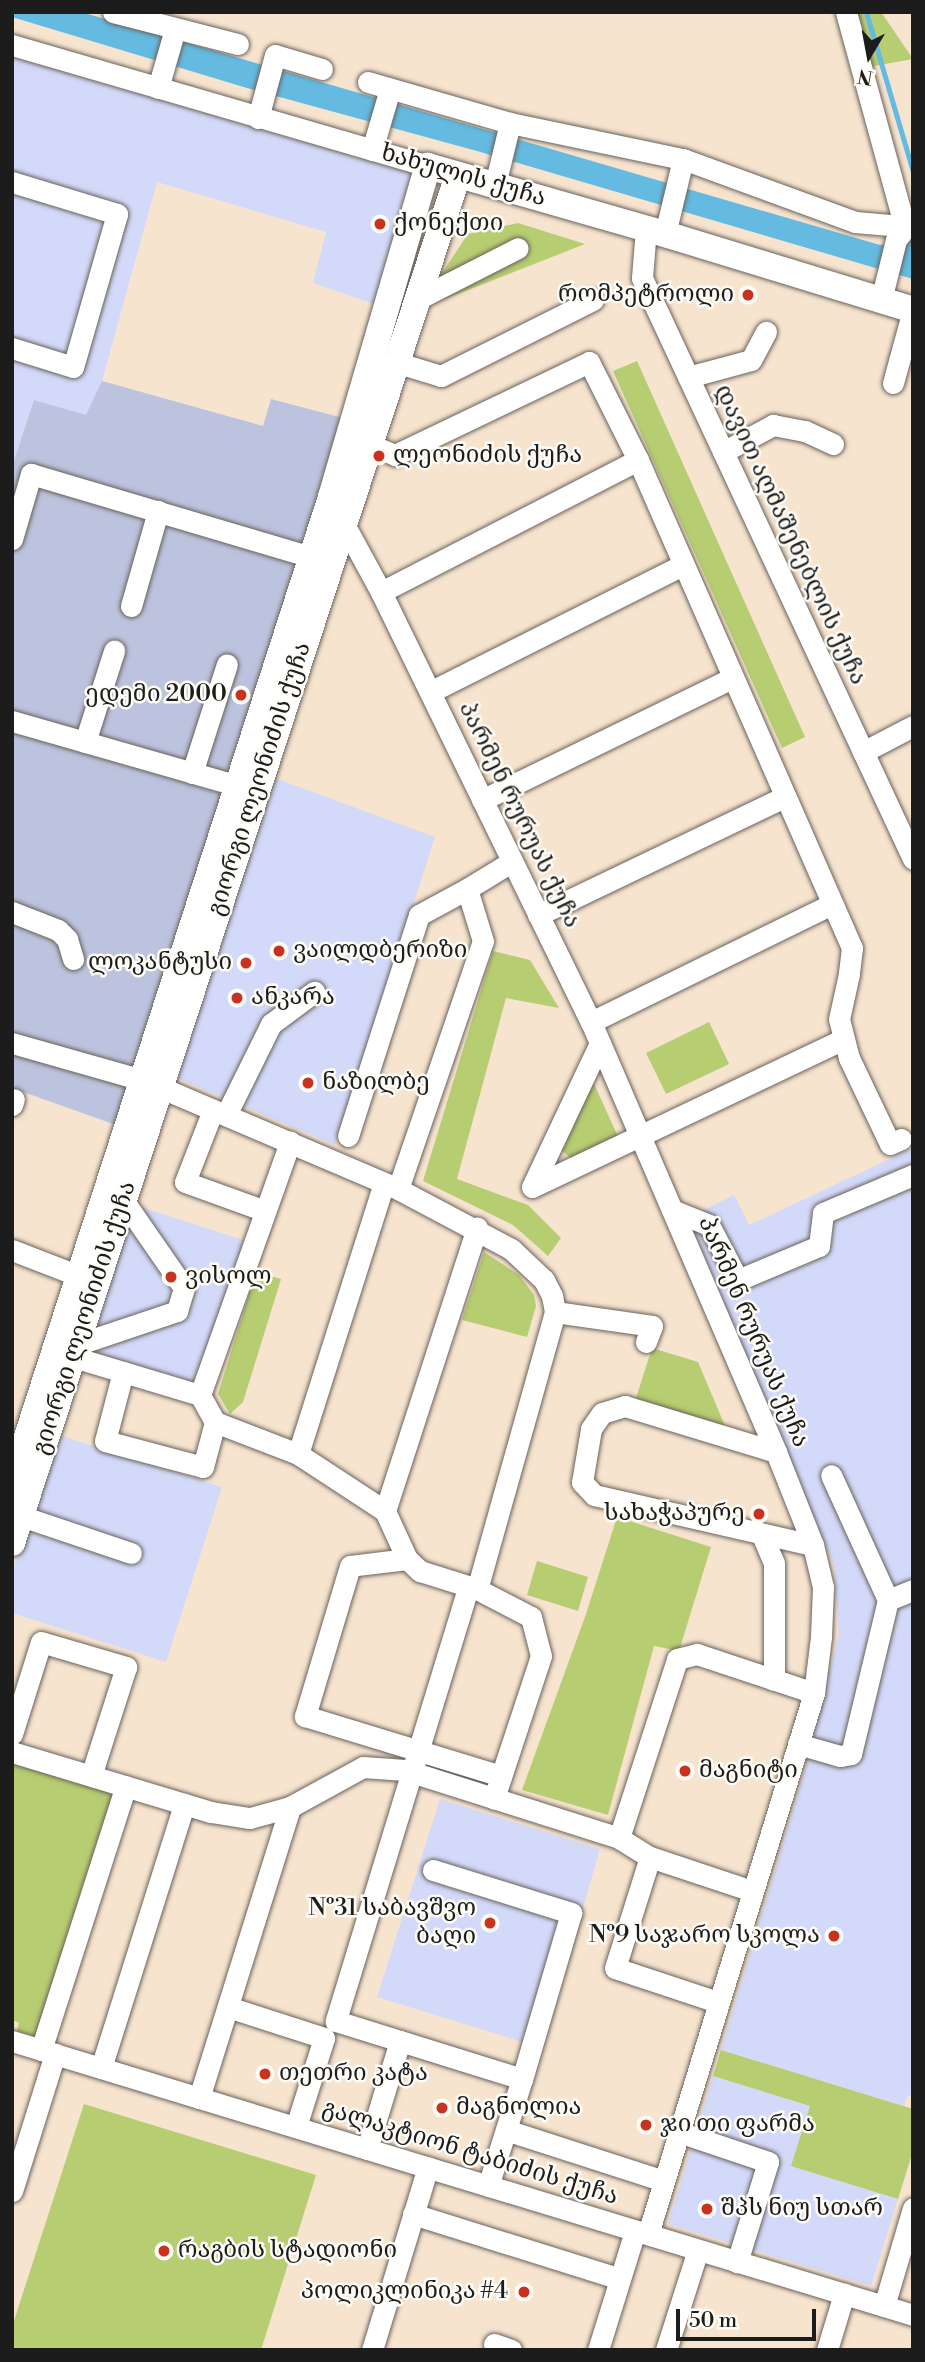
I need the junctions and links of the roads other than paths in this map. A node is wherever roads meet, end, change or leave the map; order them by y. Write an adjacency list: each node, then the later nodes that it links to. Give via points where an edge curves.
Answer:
1 (113, 12): 3 (street)
2 (846, 12): 19 (street)
3 (174, 32): 4 (street); 8 (street)
4 (238, 44)
5 (12, 45): 8 (street, ხახულის ქუჩა)
6 (322, 69): 10 (street, via 275,55)
7 (368, 82): 9 (street)
8 (158, 88): 10 (street, ხახულის ქუჩა)
9 (390, 89): 11 (street); 12 (street)
10 (258, 118): 12 (street, ხახულის ქუჩა)
11 (510, 124): 13 (street); 16 (street)
12 (375, 140): 14 (street, ხახულის ქუჩა)
13 (681, 163): 18 (street, დავით აღმაშენებლის ქუჩა); 19 (street, via 855,222)
14 (428, 166): 15 (main road, ხახულის ქუჩა); 34 (main road, გიორგი ლეონიძის ქუჩა)
15 (458, 175): 16 (main road, ხახულის ქუჩა); 22 (main road, გიორგი ლეონიძის ქუჩა)
16 (498, 175): 18 (main road, ხახულის ქუჩა)
17 (12, 182): 26 (street, via 117,214 73,367)
18 (660, 225): 21 (main road, ხახულის ქუჩა); 28 (street, დავით აღმაშენებლის ქუჩა, via 642,278)
19 (905, 232): 21 (street)
20 (518, 248): 22 (street)
21 (884, 289): 24 (main road, ხახულის ქუჩა)
22 (416, 300): 27 (main road, გიორგი ლეონიძის ქუჩა)
23 (593, 300): 27 (street, via 441,376)
24 (913, 310): 29 (street)
25 (766, 332): 28 (street, via 751,360)
26 (12, 348)
27 (395, 362): 30 (main road, გიორგი ლეონიძის ქუჩა)
28 (688, 377): 32 (street, დავით აღმაშენებლის ქუჩა)
29 (893, 383)
30 (368, 444): 33 (street, via 395,456 589,362); 36 (main road, გიორგი ლეონიძის ქუჩა)
31 (833, 444): 32 (street, via 806,431 773,425)
32 (723, 452): 49 (street, დავით აღმაშენებლის ქუჩა)
33 (638, 460): 39 (street); 40 (street)
34 (331, 497): 36 (street, პარმენ რურუას ქუჩა); 38 (main road, გიორგი ლეონიძის ქუჩა)
35 (158, 511): 37 (street, via 31,474); 38 (street); 41 (street)
36 (343, 523): 40 (street, პარმენ რურუას ქუჩა); 66 (main road, გიორგი ლეონიძის ქუჩა)
37 (12, 539)
38 (312, 557): 51 (main road, გიორგი ლეონიძის ქუჩა)
39 (683, 565): 44 (street); 45 (street)
40 (381, 592): 45 (street, პარმენ რურუას ქუჩა)
41 (131, 606)
42 (114, 651): 48 (street)
43 (227, 664): 50 (street)
44 (732, 678): 52 (street); 53 (street)
45 (430, 692): 53 (street, პარმენ რურუას ქუჩა)
46 (12, 721): 48 (street)
47 (913, 726): 49 (street)
48 (85, 742): 50 (street)
49 (863, 752): 54 (street, დავით აღმაშენებლის ქუჩა)
50 (192, 773): 51 (street)
51 (237, 786): 66 (main road, გიორგი ლეონიძის ქუჩა)
52 (784, 797): 57 (street); 59 (street)
53 (482, 800): 55 (street, პარმენ რურუას ქუჩა)
54 (913, 859)
55 (512, 862): 56 (street); 59 (street, პარმენ რურუას ქუჩა)
56 (467, 889): 69 (street, via 419,915); 73 (street, via 483,941)
57 (831, 905): 62 (street); 63 (street, via 852,948 839,1019)
58 (12, 912): 60 (street, via 58,930)
59 (538, 915): 62 (street, პარმენ რურუას ქუჩა)
60 (73, 959)
61 (314, 992): 67 (street, via 271,1024)
62 (591, 1022): 65 (street, პარმენ რურუას ქუჩა)
63 (844, 1040): 68 (street); 70 (street, via 890,1144)
64 (12, 1043): 66 (street)
65 (600, 1043): 68 (street, პარმენ რურუას ქუჩა); 68 (street, via 532,1187)
66 (152, 1084): 67 (street); 74 (main road, გიორგი ლეონიძის ქუჩა); 79 (main road, გიორგი ლეონიძის ქუჩა)
67 (220, 1113): 71 (street); 76 (street, via 185,1182)
68 (640, 1133): 75 (street, პარმენ რურუას ქუჩა)
69 (348, 1136)
70 (901, 1139)
71 (290, 1142): 73 (street); 76 (street)
72 (913, 1175): 75 (street, via 823,1213 819,1245 738,1280 709,1225)
73 (391, 1186): 77 (street); 87 (street)
74 (123, 1200): 82 (main road, გიორგი ლეონიძის ქუჩა); 82 (street, via 184,1288 177,1311)
75 (672, 1210): 86 (street, პარმენ რურუას ქუჩა)
76 (265, 1211): 84 (street)
77 (477, 1228): 80 (street, via 530,1264 548,1288); 90 (street)
78 (12, 1250): 79 (street)
79 (79, 1276): 82 (main road, გიორგი ლეონიძის ქუჩა)
80 (555, 1312): 81 (street, via 652,1326); 97 (street)
81 (646, 1342)
82 (68, 1351): 83 (street); 89 (main road, გიორგი ლეონიძის ქუჩა); 91 (main road, გიორგი ლეონიძის ქუჩა)
83 (123, 1372): 84 (street); 85 (street, via 105,1441 203,1467)
84 (200, 1395): 85 (street)
85 (215, 1422): 87 (street)
86 (776, 1452): 92 (street, via 625,1406 601,1413 591,1429 582,1482 594,1495); 94 (street, პარმენ რურუას ქუჩა)
87 (298, 1454): 90 (street)
88 (831, 1475): 99 (street)
89 (12, 1483)
90 (385, 1511): 96 (street)
91 (21, 1517): 93 (main road, გიორგი ლეონიძის ქუჩა); 95 (street)
92 (762, 1535): 94 (street); 100 (street, via 774,1563)
93 (12, 1543)
94 (813, 1545): 101 (street, პარმენ რურუას ქუჩა, via 823,1587)
95 (131, 1553)
96 (407, 1559): 97 (street, via 419,1571); 104 (street, via 350,1566 305,1716)
97 (473, 1588): 104 (street); 108 (street, via 531,1617 541,1656)
98 (913, 1590): 99 (street)
99 (888, 1600): 103 (street, via 850,1754 840,1756)
100 (774, 1680): 101 (street); 113 (street, via 697,1654 677,1658)
101 (814, 1693): 103 (street, პარმენ რურუას ქუჩა)
102 (12, 1734): 107 (street, via 41,1642 126,1667)
103 (798, 1744): 116 (street, პარმენ რურუას ქუჩა)
104 (419, 1750): 106 (street); 108 (street)
105 (12, 1752): 107 (street)
106 (412, 1772): 110 (street); 112 (street, via 363,1767); 119 (street)
107 (91, 1776): 109 (street)
108 (501, 1776): 110 (street)
109 (126, 1786): 111 (street); 122 (street)
110 (494, 1798): 113 (street)
111 (184, 1804): 112 (street, via 250,1818); 123 (street)
112 (290, 1807): 118 (street)
113 (619, 1838): 114 (street)
114 (650, 1857): 116 (street); 117 (street, via 615,1968)
115 (433, 1870): 124 (street, via 571,1913)
116 (752, 1891): 117 (street, პარმენ რურუას ქუჩა)
117 (718, 2002): 128 (street, პარმენ რურუას ქუჩა)
118 (228, 2007): 119 (street); 125 (street)
119 (330, 2029): 121 (street); 126 (street)
120 (12, 2041): 122 (street, გალაკტიონ ტაბიძის ქუჩა)
121 (400, 2041): 124 (street); 129 (street)
122 (48, 2052): 123 (street, გალაკტიონ ტაბიძის ქუჩა); 133 (street)
123 (101, 2068): 125 (street, გალაკტიონ ტაბიძის ქუჩა)
124 (522, 2079): 127 (street)
125 (199, 2098): 126 (street, გალაკტიონ ტაბიძის ქუჩა)
126 (296, 2127): 129 (street, გალაკტიონ ტაბიძის ქუჩა)
127 (506, 2130): 131 (street); 132 (street)
128 (679, 2132): 131 (street, პარმენ რურუას ქუჩა); 138 (street, via 768,2162)
129 (368, 2149): 130 (street, გალაკტიონ ტაბიძის ქუჩა)
130 (428, 2167): 132 (street, გალაკტიონ ტაბიძის ქუჩა); 135 (street)
131 (664, 2181): 136 (street, პარმენ რურუას ქუჩა)
132 (488, 2186): 136 (street, გალაკტიონ ტაბიძის ქუჩა)
133 (12, 2191)
134 (913, 2208): 141 (street)
135 (413, 2214): 139 (street); 143 (street)
136 (641, 2232): 137 (street, გალაკტიონ ტაბიძის ქუჩა); 139 (street, პარმენ რურუას ქუჩა)
137 (698, 2250): 138 (street, გალაკტიონ ტაბიძის ქუჩა); 145 (street)
138 (737, 2262): 140 (street, გალაკტიონ ტაბიძის ქუჩა)
139 (620, 2279): 144 (street, პარმენ რურუას ქუჩა)
140 (844, 2294): 141 (street, გალაკტიონ ტაბიძის ქუჩა); 146 (street)
141 (884, 2306): 142 (street, გალაკტიონ ტაბიძის ქუჩა)
142 (913, 2315)
143 (372, 2350)
144 (597, 2350)
145 (666, 2350)
146 (827, 2350)

